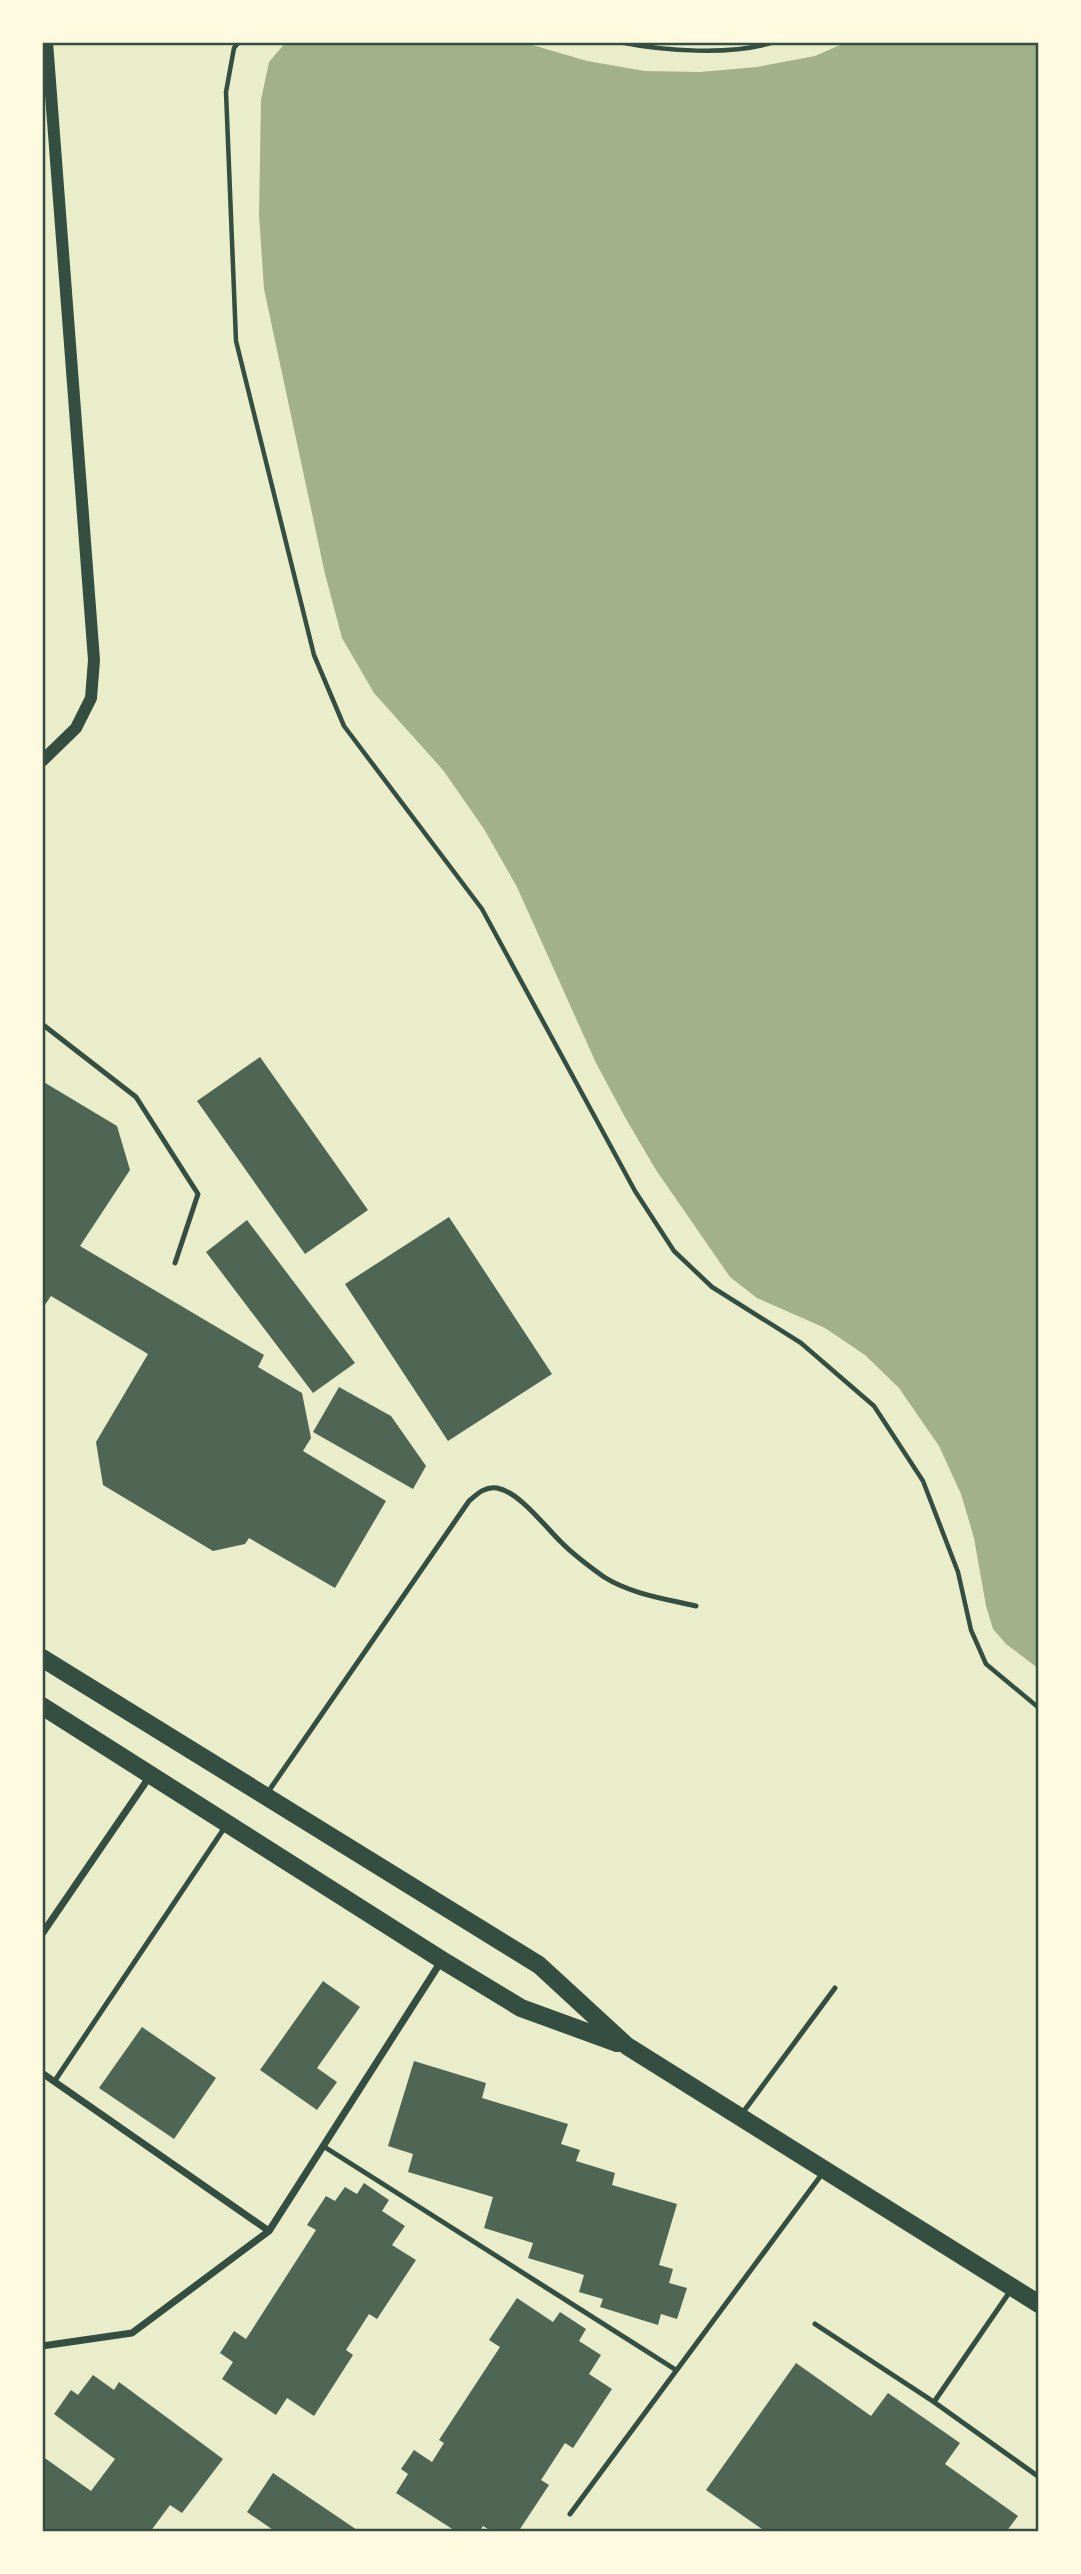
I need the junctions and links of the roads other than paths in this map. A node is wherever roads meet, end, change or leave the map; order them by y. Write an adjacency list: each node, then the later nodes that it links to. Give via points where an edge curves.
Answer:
1 (47, 42): 2 (street, via 94,660 91,698 76,728)
2 (42, 761)
3 (42, 1024): 4 (lane, via 136,1097 198,1194)
4 (175, 1263)
5 (696, 1606): 9 (lane, via 606,1578 508,1493 495,1487 482,1490 469,1501)
6 (42, 1658): 9 (main road)
7 (42, 1706): 8 (main road)
8 (150, 1776): 10 (main road); 12 (street)
9 (266, 1794): 16 (main road, via 539,1965)
10 (227, 1824): 14 (main road); 18 (lane)
11 (42, 1917): 12 (street)
12 (51, 1922): 13 (street)
13 (42, 1934)
14 (442, 1961): 16 (main road, via 521,2008); 20 (street)
15 (835, 1989): 19 (lane)
16 (626, 2046): 19 (main road)
17 (42, 2073): 18 (street)
18 (54, 2082): 22 (street)
19 (739, 2118): 21 (main road)
20 (323, 2146): 22 (street); 27 (lane)
21 (824, 2171): 23 (main road); 27 (lane)
22 (269, 2231): 26 (street, via 132,2333)
23 (1013, 2288): 24 (main road); 28 (lane)
24 (1039, 2304)
25 (815, 2325): 28 (lane)
26 (42, 2346)
27 (676, 2370): 30 (lane)
28 (934, 2402): 29 (lane)
29 (1039, 2477)
30 (570, 2514)

